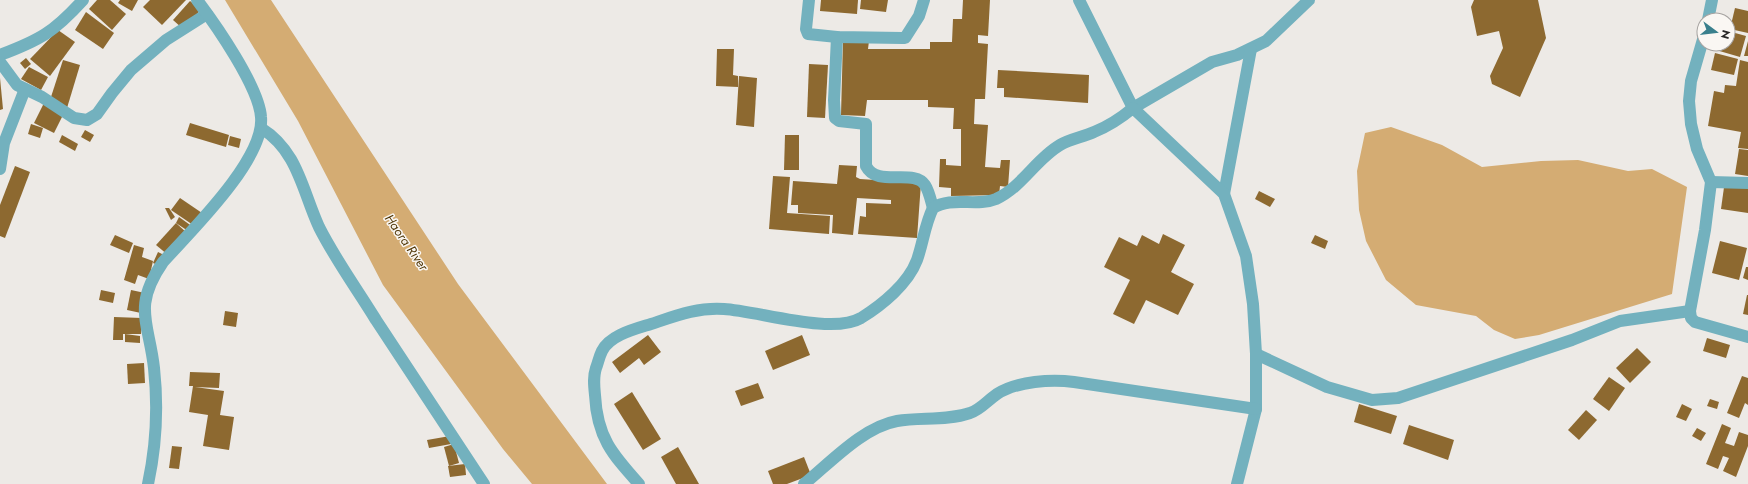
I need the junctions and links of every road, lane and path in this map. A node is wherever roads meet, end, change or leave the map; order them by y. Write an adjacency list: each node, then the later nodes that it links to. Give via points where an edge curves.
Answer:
1 (83, 0): 13 (street, via 65,21 46,36)
2 (197, 0): 9 (street)
3 (809, 0): 10 (street, via 806,29 808,34)
4 (924, 0): 10 (street, via 919,16 905,38)
5 (1079, 0): 16 (street)
6 (1309, 0): 11 (street, via 1266,41)
7 (1712, 0): 8 (street)
8 (1710, 12)
9 (207, 14): 15 (street, via 166,40 131,70 92,118 74,118); 17 (street, via 254,92 261,116)
10 (837, 37): 22 (street, via 835,118 839,121 866,124 868,170 887,178 919,180 925,185)
11 (1251, 49): 16 (street, via 1212,62); 21 (street)
12 (1699, 52): 19 (street, via 1691,81 1689,102 1697,149)
13 (0, 55)
14 (0, 62): 15 (street, via 11,79)
15 (25, 89): 18 (street, via 4,143)
16 (1133, 108): 21 (street); 22 (street, via 1114,122 1060,145 996,199 952,203)
17 (261, 128): 27 (street, via 256,144 240,172 163,262 147,290 144,319 154,367 155,432); 28 (street, via 282,145 294,165 320,227 343,268)
18 (0, 169)
19 (1711, 182): 20 (street); 23 (street)
20 (1748, 183)
21 (1224, 194): 25 (street, via 1246,256 1253,304)
22 (933, 208): 29 (street, via 910,273 884,301 861,318 848,323 815,322 724,309 696,309 631,330 615,338 603,350 593,376 596,411 603,438 615,458)
23 (1690, 311): 24 (street, via 1695,322); 25 (street, via 1620,321 1572,340 1398,398 1372,400 1327,387)
24 (1748, 337)
25 (1256, 354): 26 (street)
26 (1256, 409): 30 (street, via 1074,382 1044,381 998,393 970,413 895,422 876,428 861,437); 31 (street)
27 (148, 484)
28 (484, 484)
29 (639, 484)
30 (804, 484)
31 (1237, 484)

